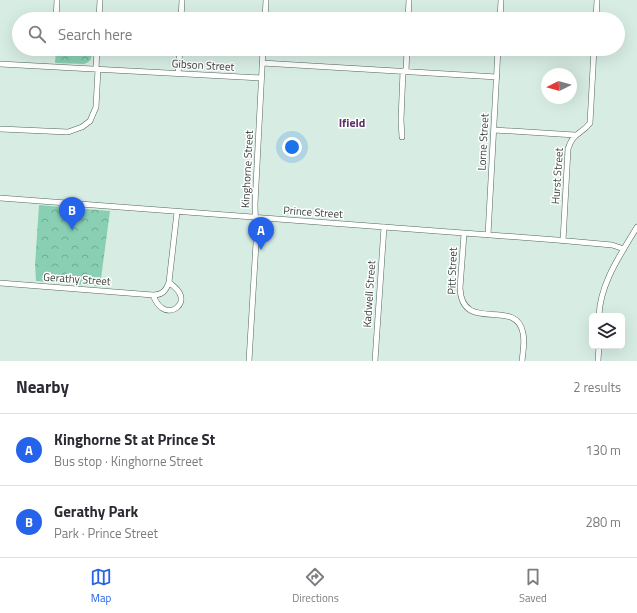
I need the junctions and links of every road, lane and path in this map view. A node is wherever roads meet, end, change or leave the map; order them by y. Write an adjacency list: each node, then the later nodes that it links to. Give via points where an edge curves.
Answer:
1 (57, 0): 8 (street)
2 (100, 0): 9 (street)
3 (182, 0): 10 (street)
4 (266, 0): 11 (street)
5 (409, 0): 12 (street)
6 (501, 0): 13 (street)
7 (597, 0): 14 (street)
8 (56, 12)
9 (99, 12)
10 (181, 12)
11 (265, 12)
12 (408, 12)
13 (500, 12)
14 (596, 12)
15 (97, 56): 23 (street)
16 (179, 56): 25 (street)
17 (262, 56): 21 (street, Kinghorne Street)
18 (406, 56): 24 (street)
19 (498, 56): 26 (street, Lorne Street)
20 (594, 56): 30 (street, Hurst Street, via 590,123)
21 (262, 63): 24 (street); 27 (street, Kinghorne Street)
22 (0, 64): 23 (street, Gibson Street)
23 (97, 69): 25 (street, Gibson Street); 28 (street, via 96,107 90,120 82,127 73,132)
24 (405, 71): 26 (street); 31 (street)
25 (178, 74): 27 (street, Gibson Street)
26 (497, 76): 29 (street, Lorne Street)
27 (261, 78): 34 (street, Kinghorne Street)
28 (0, 129)
29 (494, 130): 30 (street); 38 (street, Lorne Street)
30 (575, 135): 39 (street, Hurst Street, via 568,149)
31 (402, 137)
32 (0, 198): 33 (street, Prince Street)
33 (177, 212): 34 (street, Prince Street); 41 (street)
34 (255, 217): 35 (street, Prince Street); 46 (street, Kinghorne Street, via 256,243)
35 (384, 227): 37 (street, Prince Street); 47 (street, Kadwell Street)
36 (637, 227): 40 (street)
37 (464, 234): 38 (street, Prince Street); 48 (street, Pitt Street, via 460,288 462,303 474,312 508,316 515,320 523,332)
38 (488, 235): 39 (street, Prince Street)
39 (563, 241): 40 (street, Prince Street, via 612,245)
40 (624, 249): 44 (street, via 607,279)
41 (169, 282): 43 (street, via 166,290); 43 (street, via 180,294 180,304 176,309 167,311 161,308)
42 (0, 283): 43 (street, Gerathy Street)
43 (153, 295)
44 (599, 313)
45 (599, 349): 49 (street)
46 (249, 361)
47 (375, 361)
48 (522, 361)
49 (598, 361)

